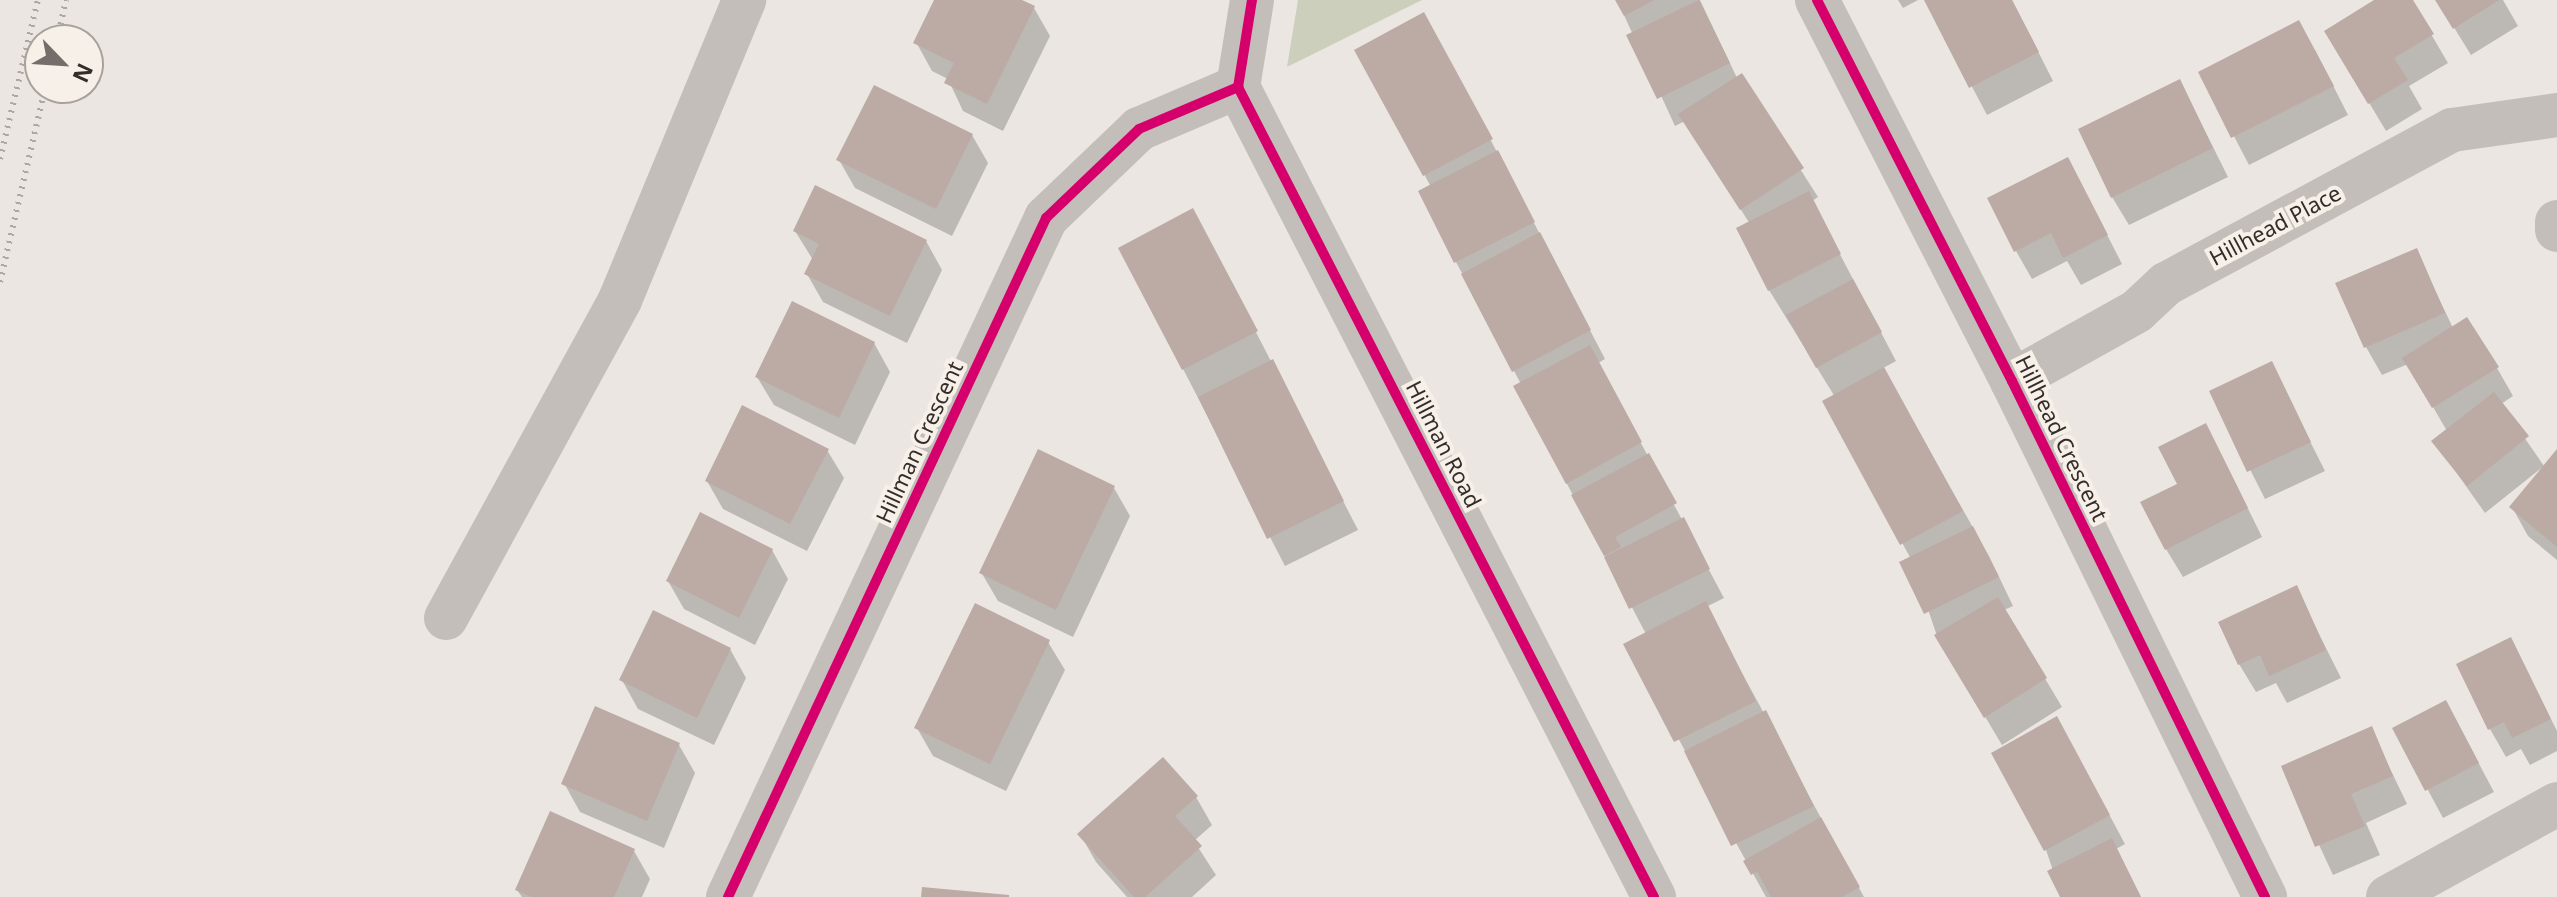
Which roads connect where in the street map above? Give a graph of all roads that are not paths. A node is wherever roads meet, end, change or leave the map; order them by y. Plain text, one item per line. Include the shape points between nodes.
1 (744, 0) edge
2 (1252, 0) edge
3 (1817, 0) edge
4 (1238, 87) junction
5 (2557, 115) edge
6 (2557, 222) edge
7 (2557, 230) edge
8 (2012, 381) junction
9 (446, 618) dead end
10 (2557, 804) edge
11 (728, 897) edge
12 (1654, 897) edge
13 (2265, 897) edge
14 (2388, 897) edge

1 - 9 street via 620,300
2 - 4 street
3 - 8 street, Hillhead Crescent
4 - 11 street, Hillman Crescent via 1139,129 1046,218
4 - 12 street, Hillman Road
5 - 8 street, Hillhead Place via 2452,130 2166,284 2137,311
6 - 7 street
8 - 13 street, Hillhead Crescent
10 - 14 street

